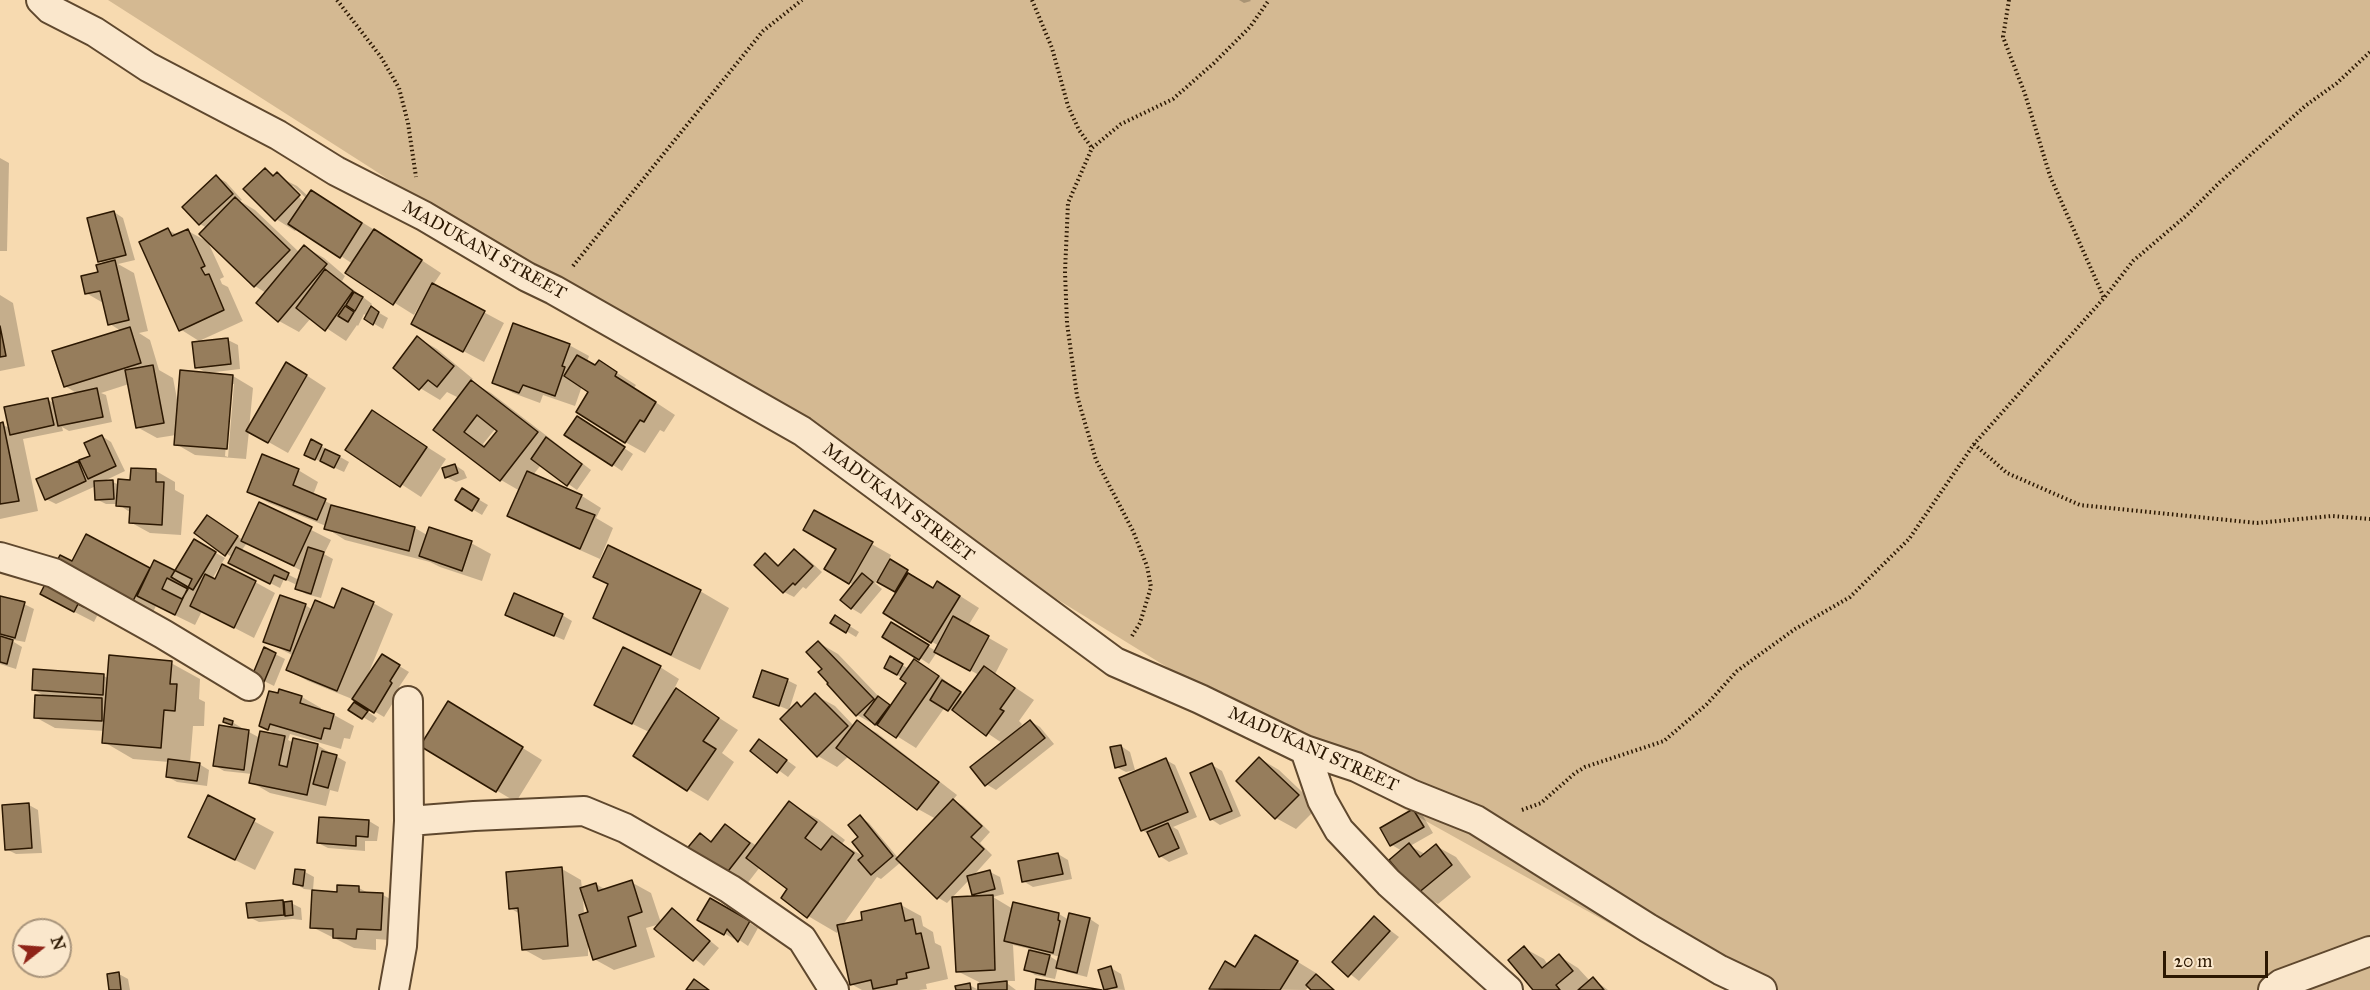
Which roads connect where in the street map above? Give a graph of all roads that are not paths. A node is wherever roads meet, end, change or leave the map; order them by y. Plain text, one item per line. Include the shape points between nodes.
1 (40, 0) edge
2 (0, 557) edge
3 (249, 686) dead end
4 (408, 701) dead end
5 (1305, 750) junction
6 (409, 821) junction
7 (2370, 951) edge
8 (394, 990) edge
9 (834, 990) edge
10 (1508, 990) edge
11 (1762, 990) edge
12 (2273, 990) edge

1 - 5 street, MADUKANI STREET via 148,67 424,216 802,432 1114,662
2 - 3 street via 54,573
4 - 6 street
5 - 10 street via 1322,800 1339,830 1389,883
5 - 11 street, MADUKANI STREET via 1356,767 1476,820 1648,928
6 - 8 street via 402,946
6 - 9 street via 584,811 625,828 730,889 802,939
7 - 12 street

